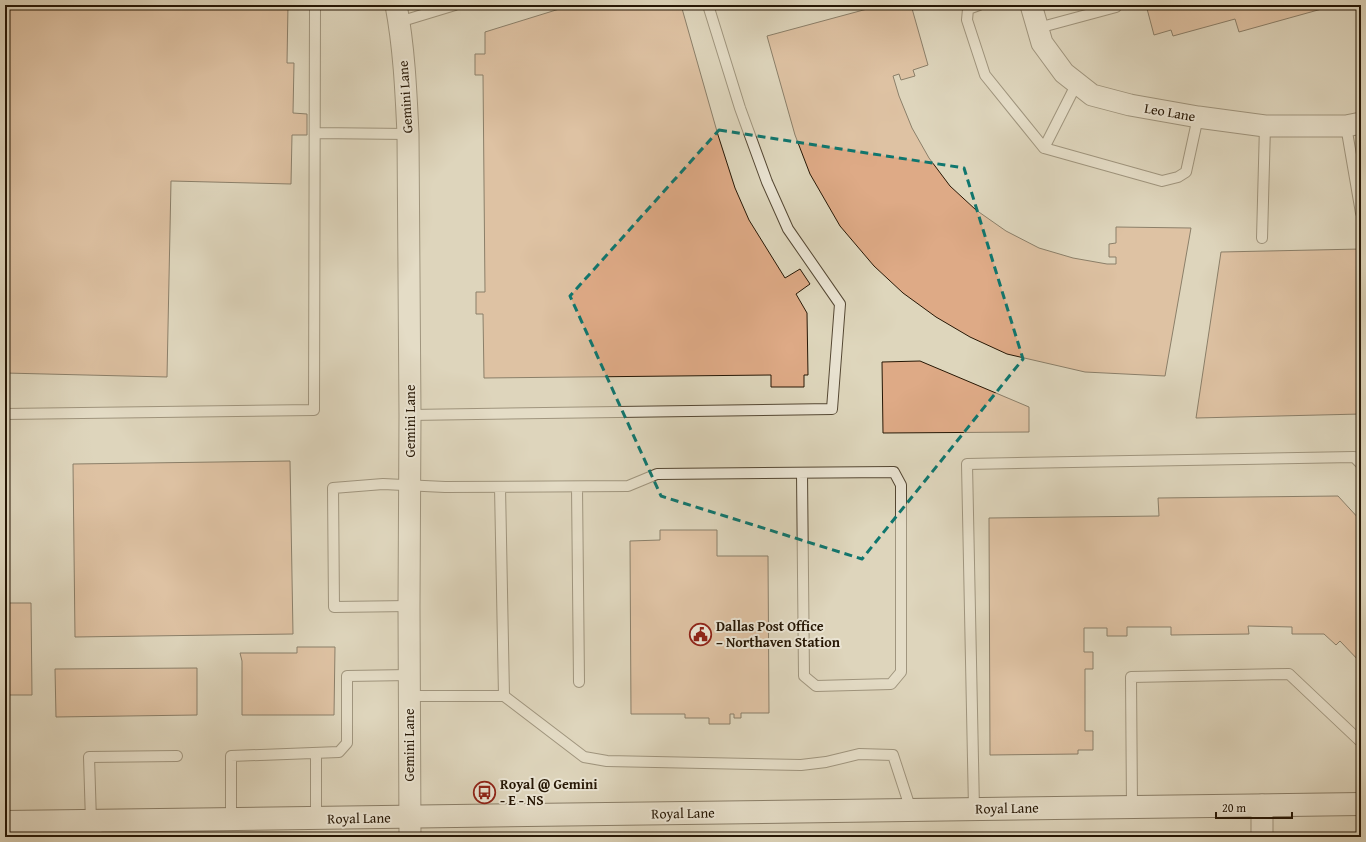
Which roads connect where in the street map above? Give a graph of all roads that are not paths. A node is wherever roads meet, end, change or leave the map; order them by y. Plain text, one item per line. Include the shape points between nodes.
1 (315, 5) edge
2 (455, 5) edge
3 (708, 5) edge
4 (979, 5) edge
5 (1031, 5) edge
6 (1116, 7) dead end
7 (398, 14) edge
8 (1038, 28) junction
9 (1077, 83) junction
10 (1198, 117) junction
11 (1354, 124) edge
12 (1265, 126) junction
13 (315, 133) junction
14 (408, 134) junction
15 (1044, 148) junction
16 (1361, 213) edge
17 (1262, 238) dead end
18 (5, 414) edge
19 (410, 415) junction
20 (1361, 464) edge
21 (802, 473) junction
22 (410, 486) junction
23 (500, 487) junction
24 (577, 487) junction
25 (409, 606) junction
26 (409, 675) junction
27 (579, 682) dead end
28 (409, 696) junction
29 (504, 696) junction
30 (1361, 742) edge
31 (316, 753) junction
32 (177, 756) dead end
33 (1361, 804) edge
34 (1262, 805) junction
35 (1132, 807) junction
36 (974, 809) junction
37 (911, 810) junction
38 (316, 818) junction
39 (231, 819) junction
40 (5, 822) edge
41 (410, 827) edge
42 (91, 829) edge
43 (1262, 837) edge

1 - 13 lane
2 - 7 lane
3 - 19 lane via 740,108 788,230 840,304 832,409
4 - 15 lane via 968,9 967,20 985,75
5 - 8 street, Leo Lane
6 - 8 lane
7 - 14 street, Gemini Lane
8 - 9 street, Leo Lane via 1042,43 1064,73
9 - 10 street, Leo Lane via 1092,95
9 - 15 lane
10 - 12 street, Leo Lane
10 - 15 lane via 1186,172 1162,181
11 - 12 street, Leo Lane
11 - 16 lane
12 - 17 lane
13 - 14 lane
13 - 18 lane via 314,410
14 - 19 street, Gemini Lane
19 - 22 street, Gemini Lane
20 - 36 lane via 1354,457 968,464
21 - 21 lane via 894,472 901,485 902,672 891,684 816,686 804,676
21 - 24 lane via 657,474 628,486
22 - 23 lane
22 - 25 street, Gemini Lane
22 - 25 lane via 383,484 333,488 334,607
23 - 24 lane
23 - 29 lane
24 - 27 lane
25 - 26 street, Gemini Lane
26 - 28 street, Gemini Lane
26 - 31 lane via 347,676 347,743 339,752
28 - 29 lane
28 - 41 street, Gemini Lane
29 - 37 lane via 584,757 607,761 801,765 859,754 893,754
30 - 35 lane via 1288,674 1132,677
31 - 38 lane
31 - 39 lane via 231,756
32 - 42 lane via 89,757
33 - 34 main road, Royal Lane
34 - 35 main road, Royal Lane
34 - 43 street
35 - 36 main road, Royal Lane
36 - 37 main road, Royal Lane
37 - 41 main road, Royal Lane
38 - 39 main road, Royal Lane
38 - 41 main road, Royal Lane
39 - 42 main road, Royal Lane
40 - 42 main road, Royal Lane

